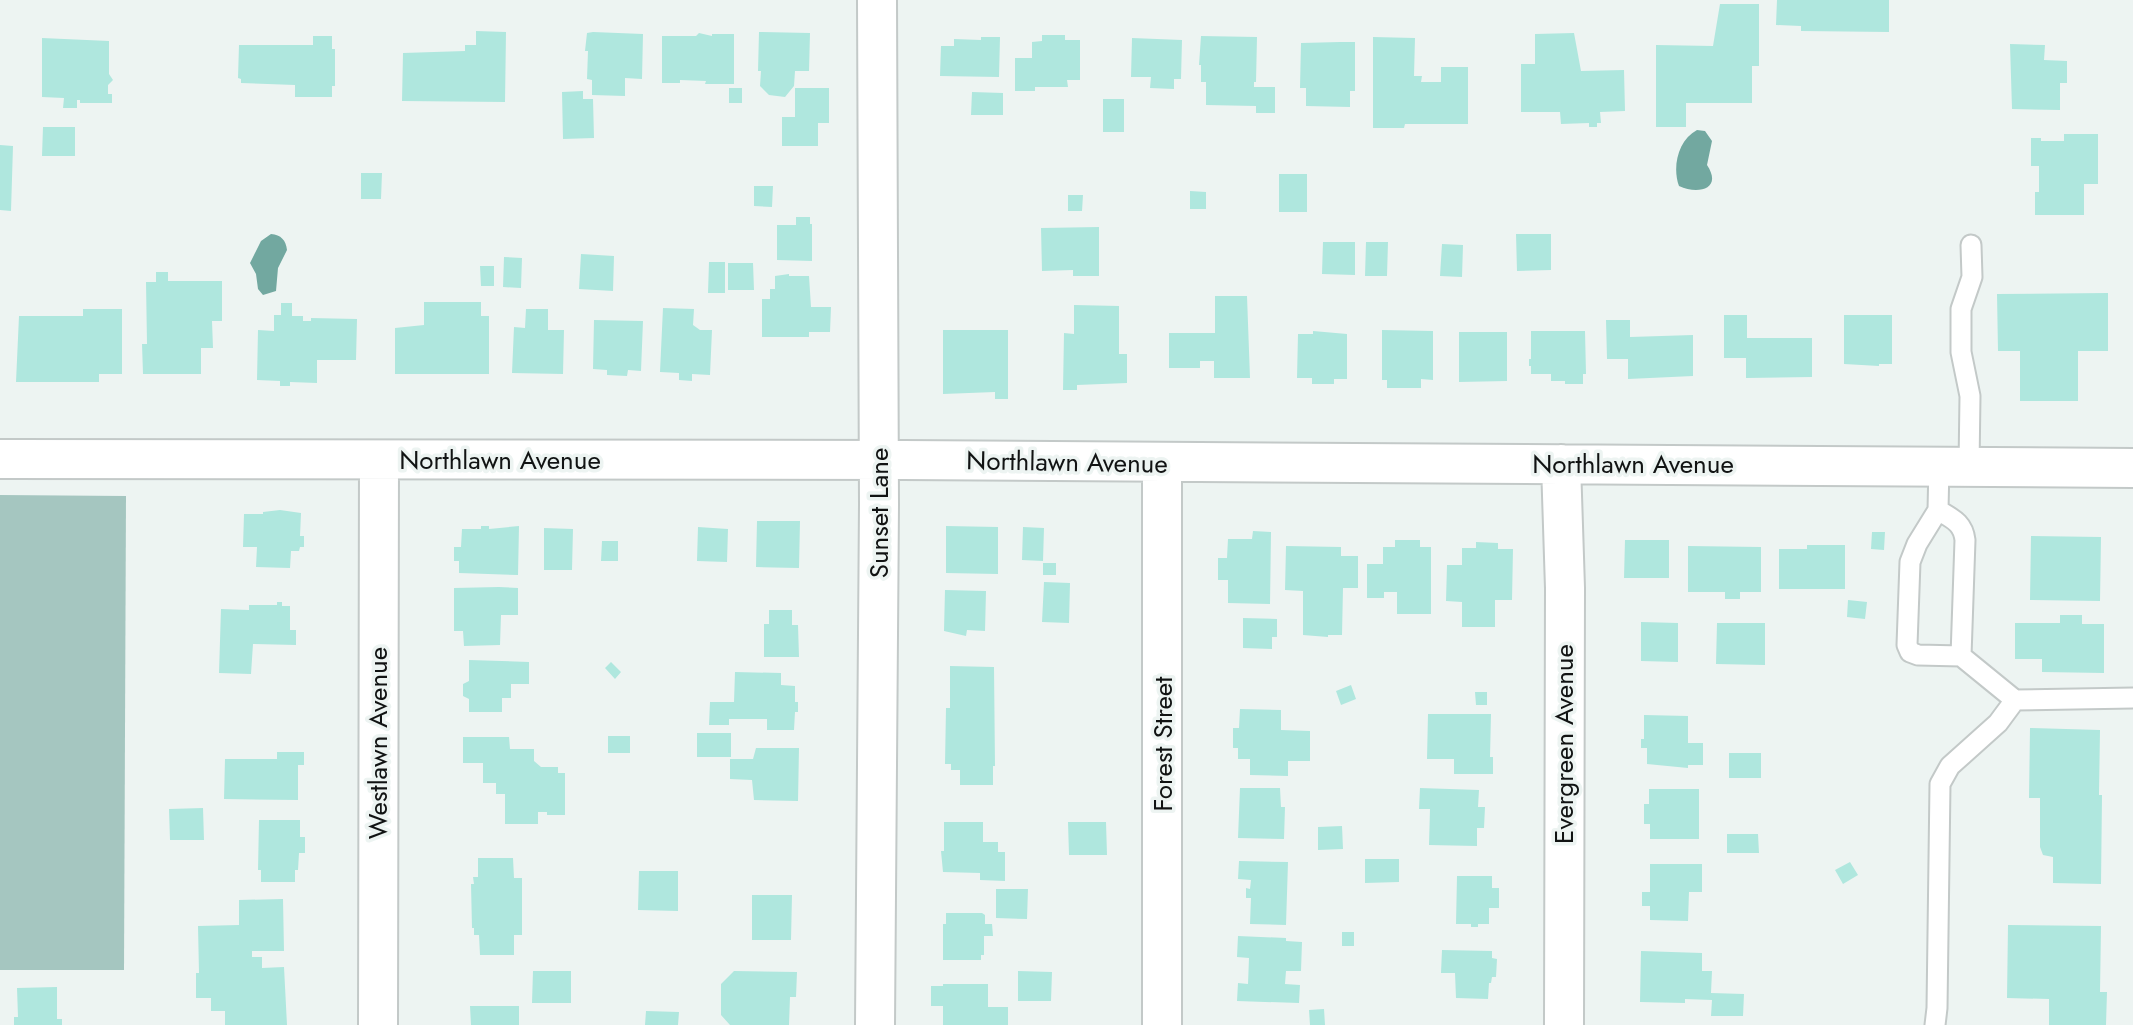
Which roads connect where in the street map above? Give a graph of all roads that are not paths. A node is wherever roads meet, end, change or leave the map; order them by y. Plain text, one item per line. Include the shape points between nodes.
1 (877, 0) edge
2 (1971, 245) dead end
3 (0, 458) edge
4 (379, 460) junction
5 (878, 460) junction
6 (1161, 463) junction
7 (1562, 464) junction
8 (1954, 466) junction
9 (2133, 468) edge
10 (1938, 510) junction
11 (1961, 656) junction
12 (2133, 698) edge
13 (2015, 700) junction
14 (377, 1025) edge
15 (875, 1025) edge
16 (1162, 1025) edge
17 (1564, 1025) edge
18 (1935, 1025) edge

1 - 5 street, Sunset Lane
2 - 8 lane via 1972,277 1961,309 1961,352 1970,396
3 - 4 street, Northlawn Avenue
4 - 5 street, Northlawn Avenue
4 - 14 street, Westlawn Avenue
5 - 6 street, Northlawn Avenue
5 - 15 street, Sunset Lane
6 - 7 street, Northlawn Avenue
6 - 16 street, Forest Street
7 - 8 street, Northlawn Avenue
7 - 17 street, Evergreen Avenue
8 - 9 street, Northlawn Avenue
8 - 10 lane
10 - 11 lane via 1964,529
10 - 11 lane via 1910,562 1907,645 1918,655
11 - 13 lane
12 - 13 lane
13 - 18 lane via 1998,723 1950,766 1940,784

